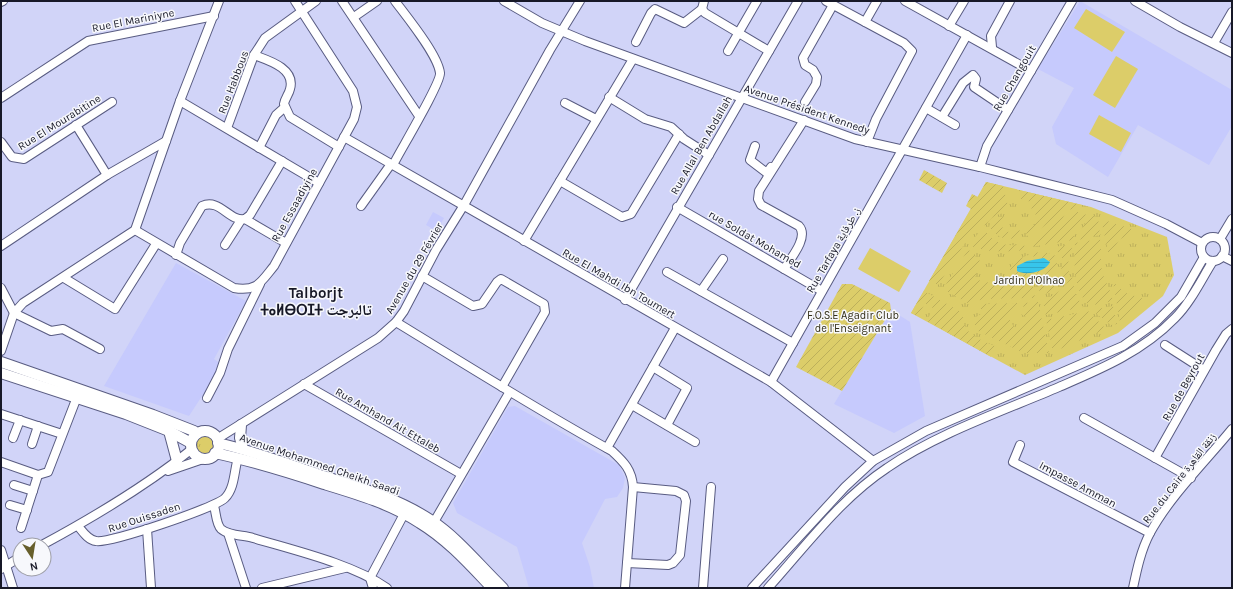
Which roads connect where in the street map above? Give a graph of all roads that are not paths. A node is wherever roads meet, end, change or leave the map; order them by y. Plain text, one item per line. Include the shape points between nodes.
1 (219, 1) edge
2 (295, 1) edge
3 (316, 1) edge
4 (342, 1) edge
5 (377, 1) edge
6 (395, 1) edge
7 (504, 1) edge
8 (580, 1) edge
9 (757, 1) edge
10 (798, 1) edge
11 (877, 1) edge
12 (905, 1) edge
13 (964, 1) edge
14 (1010, 1) edge
15 (1072, 1) edge
16 (1135, 1) edge
17 (829, 3) edge
18 (703, 5) edge
19 (301, 11) junction
20 (1232, 12) edge
21 (214, 16) junction
22 (354, 17) junction
23 (865, 22) junction
24 (949, 26) junction
25 (562, 30) junction
26 (739, 32) junction
27 (967, 35) junction
28 (636, 42) dead end
29 (1214, 43) junction
30 (992, 48) junction
31 (728, 51) dead end
32 (769, 51) junction
33 (1232, 53) edge
34 (254, 55) junction
35 (633, 59) junction
36 (1031, 71) junction
37 (609, 97) junction
38 (1, 98) edge
39 (742, 98) junction
40 (180, 101) junction
41 (112, 102) dead end
42 (805, 102) dead end
43 (565, 103) dead end
44 (284, 107) junction
45 (926, 108) junction
46 (1008, 110) junction
47 (419, 116) junction
48 (942, 118) junction
49 (596, 119) junction
50 (802, 119) junction
51 (76, 125) junction
52 (954, 125) dead end
53 (227, 128) junction
54 (679, 134) junction
55 (344, 137) junction
56 (166, 141) junction
57 (1, 142) edge
58 (867, 142) junction
59 (755, 146) dead end
60 (339, 147) junction
61 (259, 148) junction
62 (902, 150) junction
63 (708, 155) junction
64 (282, 161) junction
65 (392, 165) junction
66 (980, 167) junction
67 (107, 175) junction
68 (560, 181) junction
69 (319, 183) junction
70 (361, 206) dead end
71 (464, 206) junction
72 (677, 207) junction
73 (243, 219) junction
74 (1232, 220) edge
75 (135, 230) junction
76 (1220, 239) junction
77 (524, 241) junction
78 (286, 243) junction
79 (1202, 243) junction
80 (156, 244) junction
81 (225, 245) dead end
82 (1, 246) edge
83 (176, 255) junction
84 (1222, 256) junction
85 (1204, 257) junction
86 (723, 259) dead end
87 (1213, 261) junction
88 (1232, 261) edge
89 (784, 269) junction
90 (667, 272) dead end
91 (422, 276) junction
92 (64, 278) junction
93 (261, 283) junction
94 (1, 288) edge
95 (701, 291) junction
96 (822, 291) junction
97 (625, 300) junction
98 (14, 313) junction
99 (396, 322) junction
100 (675, 328) junction
101 (1232, 329) edge
102 (793, 343) junction
103 (1165, 345) dead end
104 (100, 349) dead end
105 (1, 351) edge
106 (1, 362) edge
107 (653, 367) junction
108 (1204, 370) junction
109 (1, 373) edge
110 (771, 382) junction
111 (304, 384) junction
112 (502, 387) junction
113 (509, 393) junction
114 (77, 397) junction
115 (207, 398) dead end
116 (632, 405) junction
117 (1, 414) edge
118 (1084, 418) dead end
119 (20, 420) junction
120 (241, 425) junction
121 (667, 425) junction
122 (38, 426) junction
123 (1232, 429) edge
124 (169, 431) junction
125 (62, 434) junction
126 (196, 434) junction
127 (13, 438) dead end
128 (695, 442) dead end
129 (32, 444) dead end
130 (217, 445) junction
131 (1020, 445) dead end
132 (191, 446) junction
133 (608, 448) junction
134 (241, 454) junction
135 (206, 458) junction
136 (1156, 458) junction
137 (178, 461) junction
138 (874, 461) junction
139 (1, 462) edge
140 (461, 474) junction
141 (38, 475) junction
142 (156, 475) junction
143 (1191, 478) junction
144 (14, 485) dead end
145 (633, 487) junction
146 (711, 488) dead end
147 (33, 491) junction
148 (218, 504) junction
149 (10, 505) dead end
150 (27, 510) junction
151 (404, 514) junction
152 (434, 522) junction
153 (78, 526) junction
154 (21, 528) dead end
155 (147, 529) junction
156 (228, 533) junction
157 (1150, 533) junction
158 (52, 540) edge
159 (1, 550) edge
160 (628, 563) junction
161 (4, 566) edge
162 (346, 567) junction
163 (370, 578) junction
164 (13, 588) edge
165 (151, 588) edge
166 (246, 588) edge
167 (262, 588) edge
168 (373, 588) edge
169 (387, 588) edge
170 (492, 588) edge
171 (502, 588) edge
172 (625, 588) edge
173 (703, 588) edge
174 (752, 588) edge
175 (768, 588) edge
176 (1133, 588) edge

1 - 21 street
2 - 19 street, Rue Essaadiyine
3 - 19 street, Rue Habbous
4 - 22 street
5 - 22 street
6 - 47 street via 434,56 440,72 435,90
7 - 25 street, Avenue Président Kennedy via 542,23
8 - 25 street, Avenue du 29 Février
9 - 26 street
10 - 32 street, Rue Allal Ben Abdallah
11 - 23 street
12 - 24 street
13 - 24 street
14 - 30 street via 991,36
15 - 36 street, Rue Changouit
16 - 29 street
17 - 23 street
17 - 42 street via 803,58 805,65 813,70 818,79
18 - 26 street via 705,13
18 - 28 street via 684,23 655,9
19 - 34 street, Rue Habbous via 268,35
19 - 55 street, Rue Essaadiyine via 354,90 356,114
20 - 29 street
21 - 38 street, Rue El Mariniyne via 88,41
21 - 40 street
22 - 47 street
23 - 58 street via 904,43 912,51 876,119
24 - 27 street
25 - 35 street, Avenue Président Kennedy
25 - 71 street, Avenue du 29 Février
26 - 31 street
26 - 32 street
27 - 30 street
27 - 45 street, Rue Tarfaya ز. طرفاية
29 - 33 street
30 - 36 street
32 - 39 street, Rue Allal Ben Abdallah
34 - 44 street via 284,69 290,89 284,100
34 - 53 street, Rue Habbous
35 - 37 street
35 - 39 street, Avenue Président Kennedy
36 - 46 street, Rue Changouit
37 - 49 street
37 - 54 street via 646,119 671,126
39 - 50 street, Avenue Président Kennedy
39 - 63 street, Rue Allal Ben Abdallah
40 - 53 street
40 - 56 street
41 - 51 street, Rue El Mourabitine
43 - 49 street
44 - 60 street via 290,117
44 - 61 street via 276,115
45 - 48 street
45 - 62 street, Rue Tarfaya ز. طرفاية
46 - 48 street via 974,87 976,79 973,75 963,84
46 - 66 street, Rue Changouit via 988,146
47 - 65 street
48 - 52 street
49 - 68 street
50 - 58 street, Avenue Président Kennedy
50 - 59 street via 767,173 750,160
50 - 89 street via 758,195 761,205 802,230 803,237
51 - 57 street, Rue El Mourabitine via 24,159 12,157
51 - 67 street
53 - 61 street
54 - 63 street
54 - 68 street via 631,214 626,217
55 - 60 street, Rue Essaadiyine
55 - 65 street, Rue El Mahdi Ibn Toumert
56 - 67 street
56 - 75 street
58 - 62 street, Avenue Président Kennedy
60 - 69 street, Rue Essaadiyine
61 - 64 street
62 - 66 street, Avenue Président Kennedy
62 - 96 street, Rue Tarfaya ز. طرفاية
63 - 72 street, Rue Allal Ben Abdallah
64 - 69 street
64 - 73 street via 250,215
65 - 70 street
65 - 71 street, Rue El Mahdi Ibn Toumert
66 - 79 street, Avenue Président Kennedy via 1112,200
67 - 82 street
68 - 77 street
69 - 78 street, Rue Essaadiyine
71 - 77 street, Rue El Mahdi Ibn Toumert
71 - 91 street, Avenue du 29 Février
72 - 89 street, rue Soldat Mohamed
72 - 97 street, Rue Allal Ben Abdallah
73 - 78 street
73 - 81 street
73 - 83 street via 214,204 202,206 180,242
74 - 76 street
75 - 80 street
75 - 92 street
76 - 79 street via 1207,238
76 - 84 street via 1225,250
77 - 97 street, Rue El Mahdi Ibn Toumert
78 - 93 street, Rue Essaadiyine via 274,266
79 - 85 street
80 - 83 street
80 - 92 street via 115,309
83 - 93 street via 234,288 251,289
84 - 87 street
84 - 88 street
85 - 87 street
85 - 138 street via 1181,297 1155,323 1123,346 926,431
86 - 95 street
87 - 175 street via 1176,318 1128,355 1104,368 958,430 886,468 853,494
89 - 96 street, rue Soldat Mohamed
90 - 95 street
91 - 99 street, Avenue du 29 Février
91 - 112 street via 473,306 482,304 501,279 544,304 545,312
92 - 98 street via 23,303
93 - 115 street, Rue Essaadiyine
94 - 98 street
95 - 102 street
96 - 102 street, Rue Tarfaya ز. طرفاية
97 - 100 street, Rue El Mahdi Ibn Toumert
98 - 104 street via 51,331 63,330
98 - 105 street
99 - 111 street, Avenue du 29 Février via 378,338
99 - 112 street
100 - 107 street
100 - 110 street, Rue El Mahdi Ibn Toumert
101 - 108 street, Rue de Beyrout via 1226,334
102 - 110 street, Rue Tarfaya ز. طرفاية
103 - 108 street
106 - 126 main road via 153,414
107 - 116 street
107 - 121 street via 687,388
108 - 136 street, Rue de Beyrout
109 - 114 main road
110 - 138 street, Rue El Mahdi Ibn Toumert
111 - 120 street, Avenue du 29 Février
111 - 140 street, Rue Amhand Ait Ettaleb
112 - 113 street
113 - 133 street
113 - 140 street
114 - 124 main road
114 - 125 street
116 - 121 street
116 - 133 street
117 - 119 street
118 - 136 street
119 - 122 street
119 - 127 street
120 - 130 street, Avenue du 29 Février
120 - 134 main road
121 - 128 street
122 - 125 street
122 - 129 street
123 - 143 street, Rue du Caire زنقة القاهرة
124 - 132 main road
124 - 137 main road
125 - 141 street via 48,472
126 - 130 main road via 208,431
126 - 132 main road
130 - 134 main road, Avenue Mohammed Cheikh Saadi
130 - 135 main road
131 - 157 street, Impasse Amman via 1013,462
132 - 135 main road via 200,457
132 - 137 street
133 - 145 street via 629,468
134 - 148 street via 230,491
134 - 151 main road, Avenue Mohammed Cheikh Saadi via 382,503
134 - 152 main road, Avenue Mohammed Cheikh Saadi via 382,496
135 - 142 street
136 - 143 street
137 - 142 street
138 - 174 street via 845,486
139 - 141 street
140 - 152 street
141 - 147 street
142 - 153 street
143 - 157 street, Rue du Caire زنقة القاهرة
144 - 147 street
145 - 160 street
145 - 160 street via 676,491 684,495 686,501 680,555 677,560 668,565
146 - 173 street
147 - 150 street
148 - 155 street, Rue Ouissaden
148 - 156 street via 220,527
149 - 150 street
150 - 154 street
151 - 163 street
151 - 170 main road, Avenue Mohammed Cheikh Saadi via 449,544
152 - 171 main road, Avenue Mohammed Cheikh Saadi via 467,551
153 - 155 street, Rue Ouissaden via 95,541 104,541
153 - 158 street
155 - 165 street
156 - 162 street via 251,537
156 - 166 street
157 - 176 street, Rue du Caire زنقة القاهرة via 1140,557
159 - 161 street
160 - 172 street
161 - 164 street
162 - 163 street
162 - 167 street
163 - 168 street
163 - 169 street

